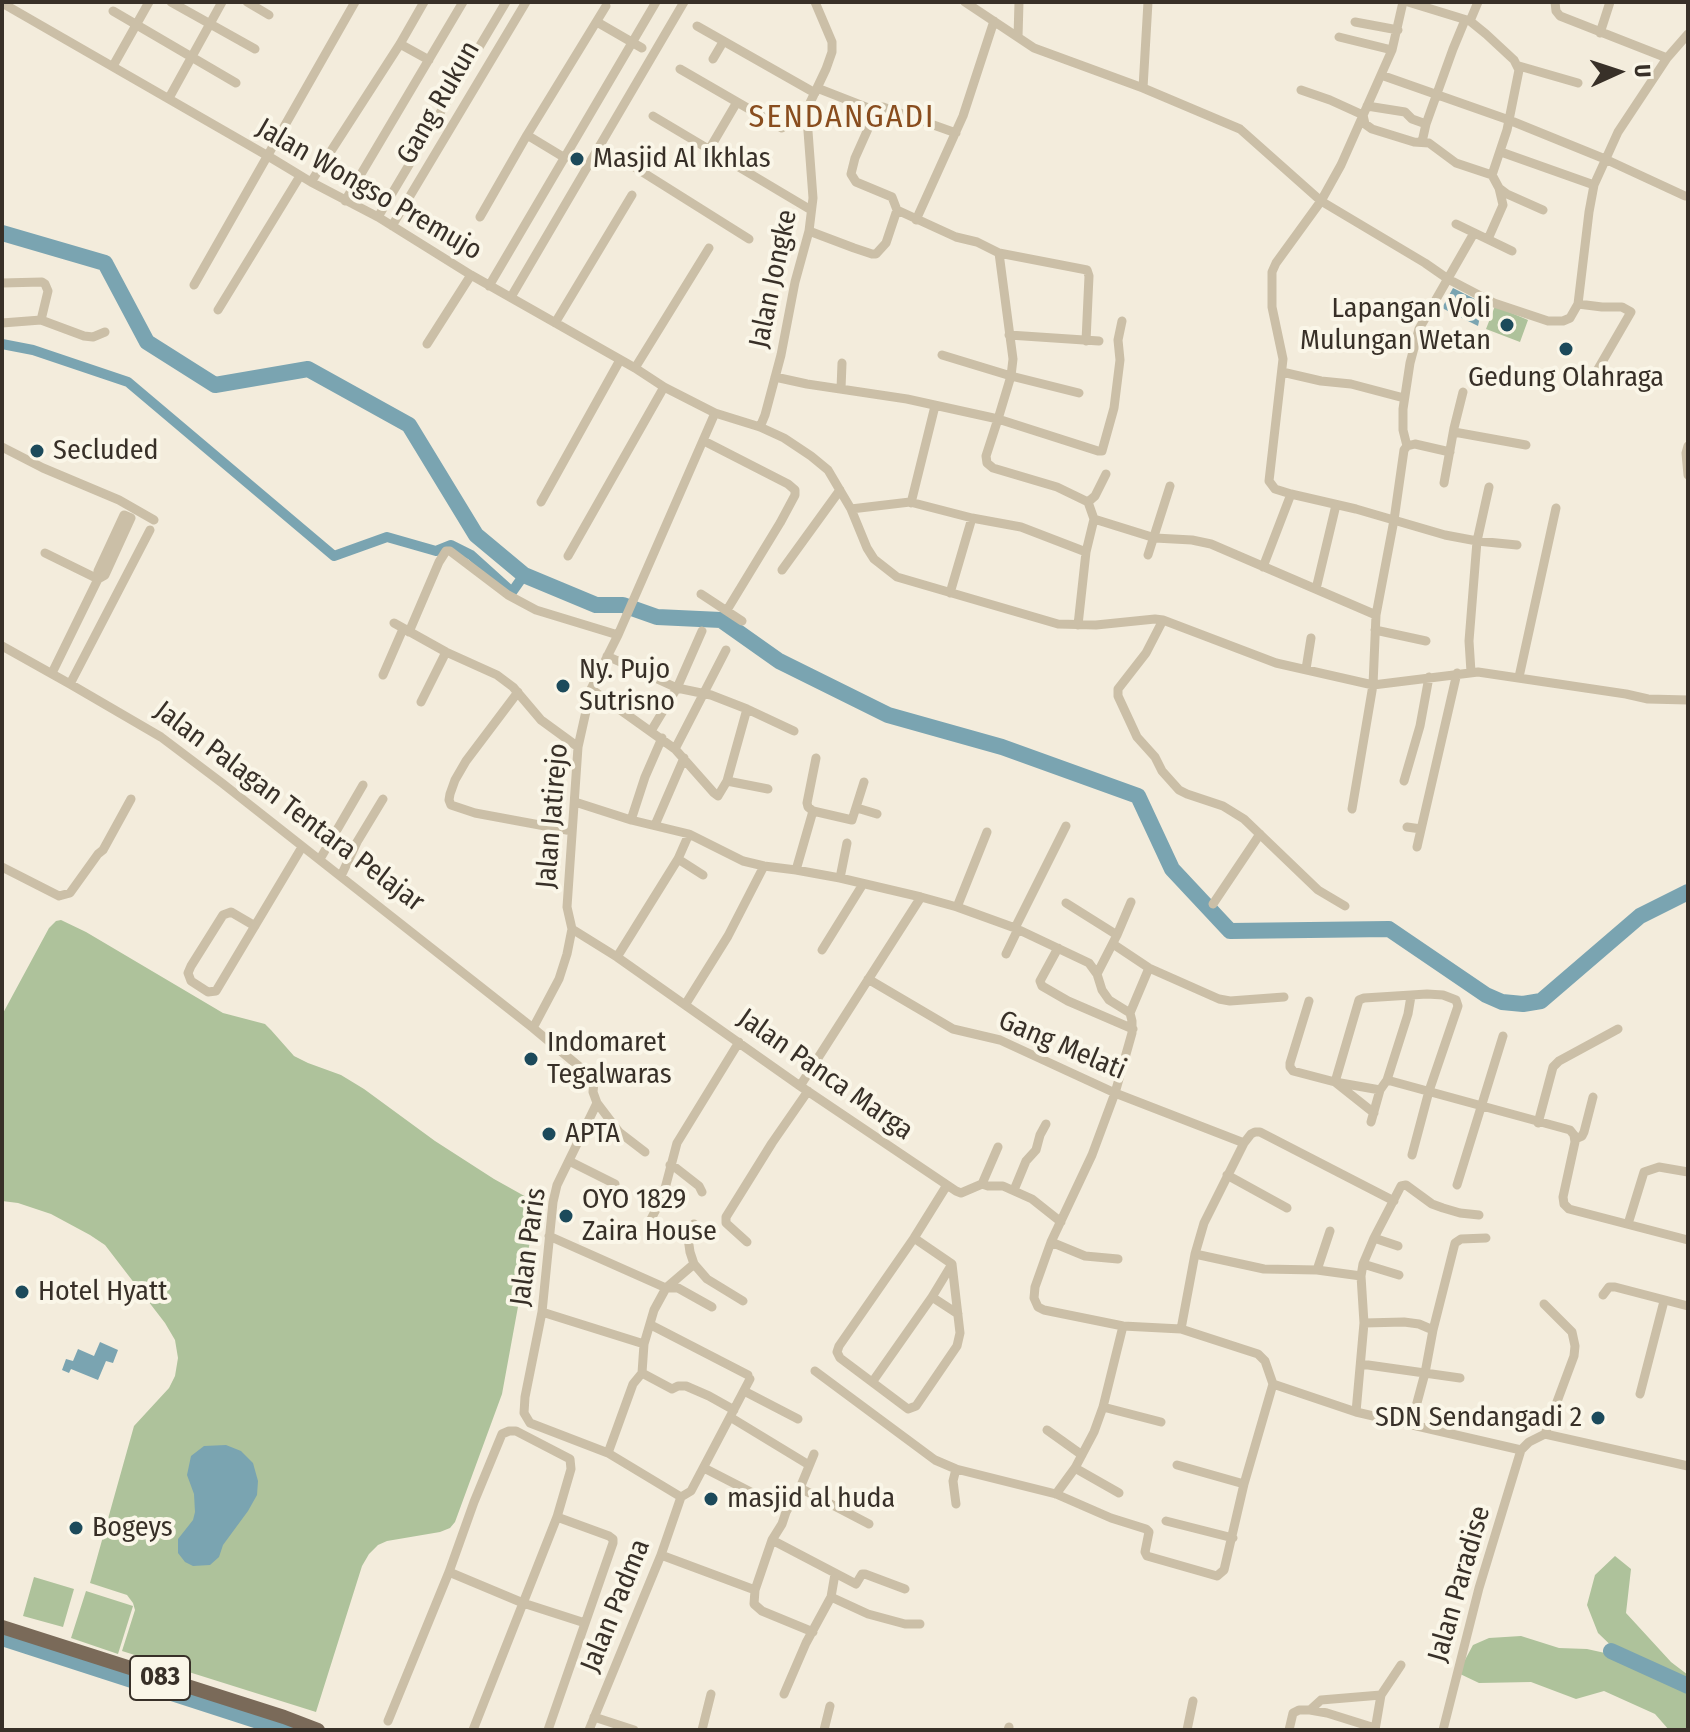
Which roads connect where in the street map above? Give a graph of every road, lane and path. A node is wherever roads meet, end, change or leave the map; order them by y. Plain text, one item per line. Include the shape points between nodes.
1 (149, 2) edge
2 (171, 2) edge
3 (222, 2) edge
4 (247, 2) edge
5 (355, 2) edge
6 (424, 2) edge
7 (463, 2) edge
8 (506, 2) edge
9 (526, 2) edge
10 (656, 2) edge
11 (684, 2) edge
12 (815, 2) edge
13 (965, 2) edge
14 (1019, 2) edge
15 (1148, 2) edge
16 (1406, 2) edge
17 (1478, 2) edge
18 (1555, 2) edge
19 (1610, 2) edge
20 (2, 3) edge
21 (606, 6) dead end
22 (266, 9) edge
23 (113, 11) dead end
24 (994, 21) junction
25 (1467, 21) junction
26 (597, 22) junction
27 (1355, 22) dead end
28 (137, 24) junction
29 (210, 24) junction
30 (697, 26) dead end
31 (1398, 30) junction
32 (1600, 33) junction
33 (1688, 34) edge
34 (1018, 37) junction
35 (1339, 37) dead end
36 (723, 42) junction
37 (400, 44) junction
38 (638, 46) junction
39 (255, 49) dead end
40 (1392, 50) junction
41 (193, 56) junction
42 (1667, 58) junction
43 (713, 59) dead end
44 (429, 60) junction
45 (113, 66) junction
46 (1519, 66) junction
47 (680, 69) dead end
48 (1381, 75) junction
49 (236, 83) dead end
50 (1578, 83) dead end
51 (1143, 88) junction
52 (1301, 90) dead end
53 (816, 91) junction
54 (1437, 94) junction
55 (169, 98) junction
56 (737, 102) junction
57 (1365, 110) junction
58 (876, 111) junction
59 (653, 116) dead end
60 (1509, 120) junction
61 (1426, 124) junction
62 (782, 128) dead end
63 (956, 133) junction
64 (527, 135) junction
65 (1422, 142) junction
66 (601, 146) junction
67 (710, 148) junction
68 (1501, 152) junction
69 (268, 156) junction
70 (565, 158) junction
71 (1605, 159) junction
72 (1492, 175) junction
73 (300, 176) junction
74 (311, 182) junction
75 (1594, 185) junction
76 (1499, 188) junction
77 (632, 195) dead end
78 (1685, 196) dead end
79 (345, 201) junction
80 (1321, 201) junction
81 (811, 210) junction
82 (897, 210) junction
83 (1543, 210) dead end
84 (378, 217) junction
85 (480, 217) dead end
86 (916, 220) junction
87 (1456, 224) dead end
88 (392, 226) junction
89 (809, 231) junction
90 (1474, 233) junction
91 (749, 239) dead end
92 (1488, 239) junction
93 (709, 248) dead end
94 (1512, 251) dead end
95 (999, 253) junction
96 (471, 275) junction
97 (1448, 279) junction
98 (2, 283) edge
99 (194, 285) dead end
100 (489, 286) junction
101 (511, 297) junction
102 (1578, 304) junction
103 (218, 310) dead end
104 (41, 320) junction
105 (1122, 321) dead end
106 (2, 323) edge
107 (555, 323) junction
108 (105, 332) dead end
109 (1009, 335) junction
110 (1086, 341) junction
111 (1099, 341) dead end
112 (427, 344) dead end
113 (942, 355) dead end
114 (620, 360) junction
115 (842, 363) dead end
116 (635, 368) junction
117 (1598, 369) dead end
118 (1282, 372) junction
119 (1011, 376) junction
120 (775, 377) junction
121 (664, 387) junction
122 (841, 389) junction
123 (1463, 392) dead end
124 (1079, 393) dead end
125 (1404, 398) junction
126 (935, 406) junction
127 (715, 413) junction
128 (998, 419) junction
129 (760, 427) junction
130 (1454, 432) junction
131 (704, 441) junction
132 (1526, 445) dead end
133 (1407, 446) junction
134 (1688, 446) edge
135 (2, 447) edge
136 (1450, 452) junction
137 (1106, 474) dead end
138 (1688, 475) edge
139 (1444, 483) dead end
140 (1170, 486) dead end
141 (1489, 487) dead end
142 (840, 490) junction
143 (1291, 494) junction
144 (541, 502) dead end
145 (1088, 502) junction
146 (911, 503) junction
147 (1336, 505) junction
148 (1556, 508) dead end
149 (851, 509) junction
150 (972, 518) junction
151 (1094, 519) junction
152 (1394, 520) junction
153 (1155, 538) junction
154 (1477, 541) junction
155 (1517, 545) dead end
156 (1086, 552) junction
157 (45, 553) dead end
158 (1148, 555) dead end
159 (568, 556) dead end
160 (1263, 567) junction
161 (782, 570) dead end
162 (98, 579) junction
163 (1316, 589) junction
164 (950, 593) junction
165 (701, 594) dead end
166 (727, 610) junction
167 (1376, 615) junction
168 (1163, 620) junction
169 (742, 621) dead end
170 (1078, 625) junction
171 (402, 628) junction
172 (1375, 630) junction
173 (702, 631) dead end
174 (618, 635) junction
175 (1311, 638) dead end
176 (1426, 641) dead end
177 (2, 646) edge
178 (726, 650) dead end
179 (446, 652) junction
180 (607, 656) junction
181 (1306, 669) junction
182 (1471, 672) junction
183 (52, 673) junction
184 (1457, 673) junction
185 (383, 675) dead end
186 (1429, 677) junction
187 (1519, 677) junction
188 (70, 684) junction
189 (1373, 685) junction
190 (677, 688) junction
191 (591, 689) junction
192 (518, 692) junction
193 (705, 693) junction
194 (1688, 700) edge
195 (421, 702) dead end
196 (747, 709) junction
197 (651, 731) junction
198 (794, 731) dead end
199 (662, 738) junction
200 (578, 747) junction
201 (675, 749) junction
202 (684, 758) junction
203 (816, 758) dead end
204 (727, 781) junction
205 (1404, 781) dead end
206 (864, 782) dead end
207 (363, 785) dead end
208 (768, 789) dead end
209 (131, 799) dead end
210 (383, 799) dead end
211 (575, 802) junction
212 (857, 808) junction
213 (1352, 809) dead end
214 (813, 811) junction
215 (877, 814) dead end
216 (631, 820) junction
217 (655, 825) junction
218 (1066, 826) dead end
219 (1407, 827) dead end
220 (1421, 829) junction
221 (572, 831) junction
222 (987, 832) dead end
223 (689, 834) junction
224 (1260, 834) junction
225 (847, 843) dead end
226 (302, 847) junction
227 (1417, 847) dead end
228 (320, 859) junction
229 (678, 859) junction
230 (764, 866) junction
231 (2, 867) edge
232 (796, 870) junction
233 (703, 875) dead end
234 (341, 876) junction
235 (840, 878) junction
236 (863, 884) junction
237 (921, 897) junction
238 (1131, 902) dead end
239 (1066, 903) dead end
240 (1213, 904) dead end
241 (1345, 906) dead end
242 (957, 907) junction
243 (255, 926) junction
244 (1016, 928) junction
245 (572, 929) junction
246 (1115, 940) junction
247 (1058, 948) junction
248 (822, 950) dead end
249 (1006, 954) dead end
250 (617, 957) junction
251 (1149, 968) junction
252 (1097, 974) junction
253 (868, 979) junction
254 (1411, 996) junction
255 (1284, 997) dead end
256 (1309, 1001) dead end
257 (685, 1005) junction
258 (1130, 1013) junction
259 (533, 1028) junction
260 (1133, 1029) junction
261 (1618, 1029) dead end
262 (1503, 1036) dead end
263 (739, 1042) junction
264 (1387, 1080) junction
265 (1335, 1082) junction
266 (804, 1088) junction
267 (1380, 1090) junction
268 (1429, 1091) junction
269 (1115, 1093) junction
270 (1593, 1097) dead end
271 (597, 1103) junction
272 (1481, 1106) junction
273 (1538, 1123) junction
274 (1046, 1124) dead end
275 (1575, 1139) junction
276 (1244, 1143) junction
277 (998, 1147) dead end
278 (645, 1152) dead end
279 (1412, 1155) dead end
280 (569, 1161) junction
281 (670, 1165) junction
282 (1688, 1172) edge
283 (1227, 1175) junction
284 (615, 1184) dead end
285 (982, 1184) junction
286 (947, 1185) junction
287 (1457, 1185) dead end
288 (1014, 1190) junction
289 (702, 1192) dead end
290 (1394, 1201) junction
291 (1287, 1208) dead end
292 (1479, 1215) dead end
293 (1061, 1222) junction
294 (694, 1224) dead end
295 (1628, 1224) junction
296 (1330, 1231) dead end
297 (549, 1236) junction
298 (672, 1238) dead end
299 (914, 1238) junction
300 (1374, 1238) junction
301 (1486, 1238) dead end
302 (1688, 1240) edge
303 (747, 1242) dead end
304 (1051, 1242) junction
305 (1398, 1246) dead end
306 (1195, 1254) junction
307 (1118, 1259) dead end
308 (694, 1264) junction
309 (952, 1264) junction
310 (1363, 1264) junction
311 (1317, 1270) junction
312 (1399, 1275) dead end
313 (1361, 1276) junction
314 (666, 1288) junction
315 (1603, 1295) dead end
316 (932, 1297) junction
317 (743, 1301) dead end
318 (1664, 1301) junction
319 (1544, 1304) dead end
320 (1688, 1306) edge
321 (712, 1307) dead end
322 (542, 1312) junction
323 (958, 1314) junction
324 (1364, 1323) junction
325 (651, 1325) junction
326 (1123, 1326) junction
327 (1181, 1329) junction
328 (1433, 1330) junction
329 (644, 1344) junction
330 (1361, 1364) junction
331 (815, 1371) dead end
332 (642, 1373) junction
333 (1425, 1373) junction
334 (1460, 1378) dead end
335 (873, 1381) junction
336 (1273, 1384) junction
337 (744, 1391) junction
338 (1640, 1394) dead end
339 (1103, 1407) junction
340 (1356, 1412) junction
341 (732, 1413) junction
342 (798, 1419) dead end
343 (1161, 1422) dead end
344 (1411, 1425) junction
345 (1047, 1430) dead end
346 (1545, 1434) junction
347 (1521, 1450) junction
348 (608, 1453) junction
349 (814, 1454) dead end
350 (1082, 1455) junction
351 (809, 1465) junction
352 (1177, 1465) dead end
353 (1688, 1466) edge
354 (704, 1468) junction
355 (1075, 1468) junction
356 (956, 1469) junction
357 (1244, 1484) junction
358 (800, 1488) junction
359 (1119, 1493) dead end
360 (1056, 1494) junction
361 (681, 1497) junction
362 (956, 1504) dead end
363 (786, 1512) junction
364 (557, 1517) junction
365 (1166, 1521) dead end
366 (869, 1524) dead end
367 (1233, 1538) junction
368 (772, 1540) junction
369 (661, 1555) junction
370 (449, 1572) junction
371 (835, 1574) junction
372 (905, 1589) dead end
373 (755, 1590) junction
374 (831, 1597) junction
375 (523, 1603) junction
376 (585, 1623) junction
377 (920, 1624) dead end
378 (2, 1627) edge
379 (813, 1632) junction
380 (1401, 1665) dead end
381 (711, 1694) dead end
382 (784, 1694) dead end
383 (1381, 1695) junction
384 (1193, 1701) dead end
385 (830, 1706) dead end
386 (1310, 1710) junction
387 (594, 1717) junction
388 (388, 1721) dead end
389 (1375, 1729) edge
390 (318, 1730) edge
391 (473, 1730) edge
392 (548, 1730) edge
393 (589, 1730) edge
394 (634, 1730) edge
395 (702, 1730) edge
396 (824, 1730) edge
397 (1187, 1730) edge
398 (1289, 1730) edge
399 (1443, 1730) edge

1 - 28 street
2 - 29 street
3 - 29 street
4 - 22 street
5 - 69 street
6 - 37 street
7 - 44 street
8 - 84 street
9 - 88 street, Gang Rukun
10 - 38 street
11 - 66 street
12 - 53 street, Jalan Jongke via 832,42
13 - 24 street
14 - 34 street
15 - 51 street
16 - 25 street
16 - 31 street
17 - 25 street
18 - 32 street via 1560,16
19 - 32 street
20 - 45 street, Jalan Wongso Premujo
21 - 26 street
23 - 28 street
24 - 34 street
24 - 63 street
25 - 46 street
25 - 54 street
26 - 38 street
26 - 64 street
27 - 31 street
28 - 41 street
28 - 45 street
29 - 39 street
29 - 41 street
30 - 36 street
31 - 40 street
32 - 42 street
33 - 42 street
34 - 51 street via 1034,48
35 - 40 street
36 - 43 street
36 - 53 street
37 - 44 street
37 - 74 street
38 - 70 street
40 - 48 street
41 - 49 street
41 - 55 street
42 - 71 street
44 - 79 street
45 - 55 street, Jalan Wongso Premujo
46 - 50 street
46 - 60 street
47 - 56 street
48 - 54 street
48 - 57 street
51 - 80 street via 1240,129
52 - 57 street
53 - 58 street
53 - 81 street, Jalan Jongke via 807,118
54 - 60 street
54 - 61 street
55 - 69 street, Jalan Wongso Premujo
56 - 62 street
56 - 67 street
57 - 61 street via 1405,112
57 - 65 street via 1365,124 1372,129
57 - 80 street
58 - 63 street via 883,107
58 - 82 street via 851,174 856,182 892,197
59 - 67 street
60 - 68 street
60 - 71 street
61 - 65 street
63 - 86 street
64 - 70 street
64 - 85 street
65 - 72 street via 1456,163
66 - 91 street
66 - 101 street
67 - 81 street
68 - 72 street
68 - 75 street
69 - 73 street, Jalan Wongso Premujo
69 - 99 street
70 - 100 street
71 - 75 street
71 - 78 street
72 - 76 street
73 - 74 street, Jalan Wongso Premujo
73 - 103 street
74 - 79 street, Jalan Wongso Premujo
75 - 102 street
76 - 83 street
76 - 92 street via 1503,205
77 - 107 street
79 - 84 street, Jalan Wongso Premujo
80 - 97 street
80 - 118 street via 1271,277
81 - 89 street, Jalan Jongke
82 - 86 street
82 - 89 street via 886,243 876,254
84 - 88 street, Jalan Wongso Premujo
86 - 95 street
87 - 90 street
88 - 96 street, Jalan Wongso Premujo
89 - 120 street, Jalan Jongke
90 - 92 street
90 - 97 street
92 - 94 street
93 - 116 street
95 - 109 street
95 - 110 street via 1087,270
96 - 100 street, Jalan Wongso Premujo
96 - 112 street
97 - 102 street via 1494,303 1548,321 1570,318
97 - 125 street via 1419,329
98 - 104 street via 45,284
100 - 101 street, Jalan Wongso Premujo
101 - 107 street, Jalan Wongso Premujo
102 - 117 street via 1631,312
104 - 106 street
104 - 108 street via 84,336
105 - 128 street via 1114,408 1102,451
107 - 114 street, Jalan Wongso Premujo
109 - 110 street
109 - 119 street
110 - 111 street
113 - 119 street
114 - 116 street, Jalan Wongso Premujo
114 - 144 street
115 - 122 street
116 - 121 street, Jalan Wongso Premujo
118 - 125 street
118 - 143 street via 1269,481
119 - 124 street
119 - 128 street
120 - 122 street
120 - 129 street, Jalan Jongke
121 - 127 street, Jalan Wongso Premujo
121 - 159 street
122 - 126 street
123 - 130 street
125 - 133 street
126 - 128 street
126 - 146 street
127 - 129 street, Jalan Wongso Premujo
127 - 131 street
128 - 145 street via 986,456 989,466
129 - 142 street, Jalan Wongso Premujo via 811,456
130 - 132 street
130 - 136 street
131 - 166 street via 795,490
131 - 174 street, Jalan Jatirejo
133 - 136 street
133 - 152 street
134 - 138 street
135 - 188 street via 119,500 152,525
136 - 139 street
137 - 145 street
140 - 153 street
141 - 154 street
142 - 149 street, Jalan Wongso Premujo
142 - 161 street
143 - 147 street
143 - 160 street
145 - 151 street
146 - 149 street
146 - 150 street
147 - 152 street
147 - 163 street
148 - 187 street
149 - 164 street, Jalan Wongso Premujo via 874,559 897,577
150 - 156 street via 1021,527
150 - 164 street
151 - 153 street
151 - 156 street
152 - 154 street
152 - 167 street
153 - 158 street
153 - 160 street via 1211,544
154 - 155 street
154 - 182 street
156 - 170 street
157 - 162 street
160 - 163 street
162 - 162 street via 105,575 131,518 124,515
162 - 183 street
163 - 167 street
164 - 170 street, Jalan Wongso Premujo
165 - 166 street
166 - 169 street
167 - 172 street
168 - 170 street, Jalan Wongso Premujo
168 - 181 street via 1276,663
168 - 224 street via 1118,689 1130,723 1179,790 1223,806
171 - 174 street via 450,551 536,610
171 - 179 street
171 - 185 street
172 - 176 street
172 - 189 street
173 - 190 street
174 - 180 street, Jalan Jatirejo
175 - 181 street
177 - 183 street, Jalan Palagan Tentara Pelajar
178 - 193 street
179 - 192 street via 497,675
179 - 195 street
180 - 190 street
180 - 191 street, Jalan Jatirejo
181 - 189 street
182 - 184 street
182 - 187 street
183 - 188 street, Jalan Palagan Tentara Pelajar
184 - 186 street
184 - 220 street
186 - 189 street
186 - 205 street
187 - 194 street via 1648,699
188 - 226 street, Jalan Palagan Tentara Pelajar via 161,737
189 - 213 street
190 - 193 street
190 - 197 street
191 - 197 street
191 - 200 street, Jalan Jatirejo
192 - 200 street via 541,720
192 - 221 street via 466,761 449,800 475,813
193 - 196 street
193 - 201 street
196 - 198 street
196 - 204 street
197 - 199 street
199 - 201 street
199 - 216 street
200 - 211 street, Jalan Jatirejo
201 - 202 street
202 - 204 street via 716,795
202 - 217 street
203 - 214 street via 807,803
204 - 208 street
206 - 212 street
207 - 228 street
209 - 231 street via 103,850 70,893 59,896
210 - 234 street
211 - 216 street
211 - 221 street, Jalan Jatirejo
212 - 214 street via 851,820
212 - 215 street
214 - 232 street
216 - 217 street
217 - 223 street
218 - 244 street
219 - 220 street
220 - 227 street
221 - 245 street, Jalan Jatirejo via 567,907
222 - 242 street
223 - 229 street
223 - 230 street
224 - 240 street
224 - 241 street via 1318,890
225 - 235 street
226 - 228 street, Jalan Palagan Tentara Pelajar
226 - 243 street
228 - 234 street, Jalan Palagan Tentara Pelajar
229 - 233 street
229 - 250 street
230 - 232 street
230 - 257 street
232 - 235 street
234 - 259 street, Jalan Palagan Tentara Pelajar
235 - 236 street
236 - 237 street
236 - 248 street
237 - 242 street
237 - 253 street
238 - 246 street
239 - 246 street
242 - 244 street
243 - 243 street via 216,991 191,981 191,966 223,915 231,912
244 - 247 street
244 - 249 street
245 - 250 street, Jalan Panca Marga
245 - 259 street, Jalan Jatirejo via 559,979
246 - 251 street
246 - 252 street
247 - 252 street via 1089,963
247 - 260 street via 1042,986
250 - 257 street, Jalan Panca Marga
251 - 255 street via 1219,999
251 - 258 street
252 - 258 street via 1109,1000
253 - 266 street
253 - 269 street, Gang Melati via 953,1029 1000,1040
254 - 264 street
254 - 265 street via 1359,1000
254 - 268 street via 1443,995 1458,1003
256 - 265 street via 1290,1067
257 - 263 street, Jalan Panca Marga
258 - 260 street
259 - 271 street via 594,1081
260 - 269 street
261 - 273 street via 1553,1067
262 - 272 street
263 - 266 street, Jalan Panca Marga
263 - 281 street via 677,1143
264 - 267 street
264 - 268 street
265 - 267 street
265 - 267 street via 1372,1118
266 - 286 street, Jalan Panca Marga
266 - 303 street via 726,1217
268 - 272 street
268 - 279 street
269 - 276 street, Gang Melati
269 - 293 street
270 - 275 street via 1584,1132
271 - 278 street via 619,1132
271 - 280 street, Jalan Paris
272 - 273 street
272 - 287 street
273 - 275 street via 1570,1130
274 - 288 street
275 - 295 street via 1564,1204 1576,1212
276 - 283 street
276 - 290 street via 1260,1132
277 - 285 street
280 - 284 street
280 - 297 street, Jalan Paris via 557,1185
281 - 289 street
281 - 298 street via 650,1221 656,1232
282 - 295 street via 1659,1167 1644,1172
283 - 291 street
283 - 306 street
285 - 286 street via 961,1193
285 - 288 street
286 - 299 street
288 - 293 street
290 - 292 street via 1406,1185 1432,1204
290 - 300 street
293 - 304 street
294 - 308 street via 687,1231
295 - 302 street
296 - 311 street
297 - 314 street
297 - 322 street, Jalan Paris
299 - 309 street
299 - 335 street via 837,1352
300 - 305 street
300 - 310 street
301 - 328 street via 1455,1243
304 - 307 street via 1085,1256
304 - 326 street via 1035,1287 1038,1307
306 - 311 street via 1264,1269
306 - 327 street
308 - 314 street
308 - 317 street via 707,1279
309 - 316 street
309 - 323 street
310 - 312 street
310 - 313 street
311 - 313 street
313 - 324 street
314 - 321 street via 678,1288
314 - 325 street
315 - 318 street via 1615,1287
316 - 323 street
316 - 335 street
318 - 320 street
318 - 338 street
319 - 346 street via 1572,1332 1575,1346
322 - 329 street
322 - 348 street, Jalan Paris via 524,1413 530,1423
323 - 335 street via 957,1346 916,1406 908,1409
324 - 328 street via 1404,1322
324 - 330 street
325 - 329 street
325 - 337 street via 749,1377
326 - 327 street
326 - 339 street
327 - 336 street via 1258,1354
328 - 333 street
329 - 332 street
330 - 333 street
330 - 340 street
331 - 356 street via 935,1460
332 - 341 street via 672,1389 686,1386 709,1396
332 - 348 street
333 - 334 street
333 - 344 street
336 - 340 street
336 - 357 street
337 - 341 street
337 - 342 street
339 - 343 street
339 - 350 street
340 - 344 street
341 - 351 street
341 - 354 street
344 - 347 street
345 - 350 street
346 - 347 street
346 - 353 street
347 - 399 street, Jalan Paradise
348 - 361 street, Jalan Paris
349 - 351 street
350 - 355 street
351 - 358 street
352 - 357 street
354 - 361 street via 691,1491
354 - 363 street
355 - 359 street
355 - 360 street
356 - 360 street
356 - 362 street
357 - 367 street
358 - 363 street
358 - 366 street
360 - 367 street via 1146,1529 1147,1556 1212,1576 1224,1570
361 - 369 street, Jalan Padma
363 - 368 street
364 - 370 street via 570,1459 516,1431 502,1434
364 - 375 street
364 - 376 street via 613,1539
365 - 367 street
368 - 371 street
368 - 373 street
369 - 373 street
369 - 387 street, Jalan Padma
370 - 375 street
370 - 388 street
371 - 372 street via 857,1584 862,1574 868,1575
371 - 374 street
373 - 379 street via 754,1604 762,1611
374 - 377 street via 868,1614
374 - 379 street
375 - 376 street
375 - 391 street
376 - 392 street
378 - 390 main road, 083
379 - 382 street
380 - 383 street
381 - 395 street
383 - 386 street via 1321,1700
383 - 389 street
384 - 397 street
385 - 396 street
386 - 389 street
386 - 398 street via 1293,1713
387 - 393 street, Jalan Padma
387 - 394 street

